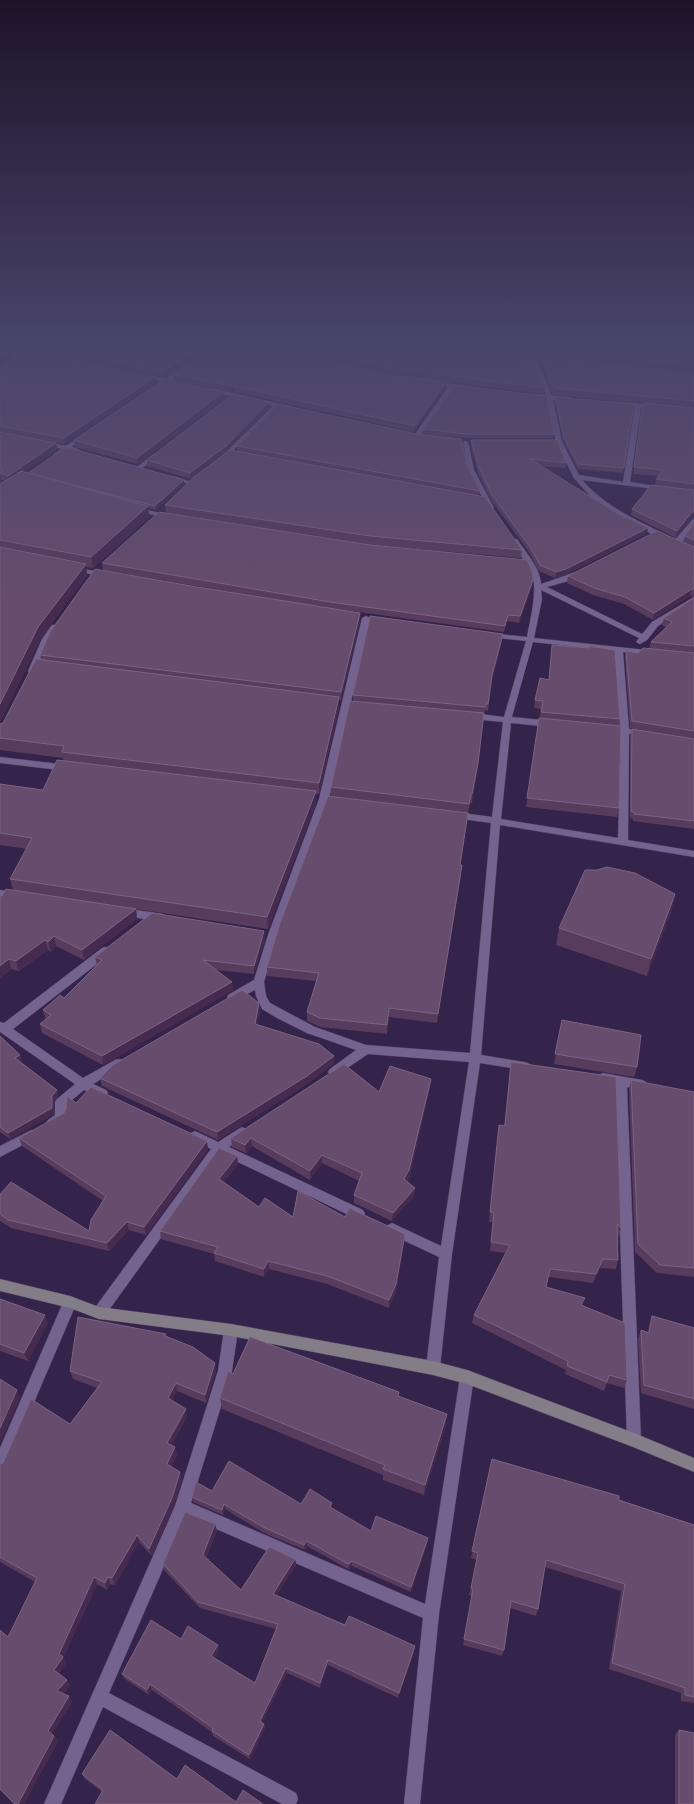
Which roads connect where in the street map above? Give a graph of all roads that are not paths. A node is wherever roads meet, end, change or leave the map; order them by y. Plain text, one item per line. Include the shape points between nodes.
1 (87, 434) edge
2 (248, 434) edge
3 (411, 434) edge
4 (422, 434) edge
5 (557, 434) edge
6 (634, 434) edge
7 (37, 442) edge
8 (465, 442) edge
9 (551, 442) edge
10 (559, 442) junction
11 (67, 448) junction
12 (164, 449) edge
13 (81, 452) edge
14 (229, 454) junction
15 (237, 456) edge
16 (50, 459) edge
17 (217, 464) edge
18 (132, 466) edge
19 (139, 468) junction
20 (146, 470) edge
21 (162, 474) edge
22 (576, 477) junction
23 (198, 478) edge
24 (192, 483) junction
25 (626, 484) junction
26 (186, 488) edge
27 (671, 491) edge
28 (128, 506) edge
29 (495, 514) edge
30 (173, 517) edge
31 (694, 520) edge
32 (508, 533) edge
33 (65, 567) edge
34 (582, 571) edge
35 (114, 577) edge
36 (539, 588) junction
37 (694, 599) edge
38 (366, 618) edge
39 (59, 621) edge
40 (483, 634) edge
41 (644, 638) junction
42 (530, 640) junction
43 (619, 649) junction
44 (633, 651) junction
45 (663, 654) edge
46 (28, 680) edge
47 (461, 715) edge
48 (507, 720) junction
49 (562, 725) edge
50 (601, 729) edge
51 (625, 731) junction
52 (656, 736) edge
53 (0, 760) edge
54 (79, 770) edge
55 (449, 815) edge
56 (496, 821) junction
57 (623, 842) junction
58 (694, 854) edge
59 (0, 893) edge
60 (23, 896) edge
61 (114, 910) edge
62 (151, 916) junction
63 (174, 920) edge
64 (139, 925) edge
65 (114, 944) edge
66 (259, 982) junction
67 (225, 1002) edge
68 (2, 1028) edge
69 (366, 1049) junction
70 (130, 1057) edge
71 (475, 1058) junction
72 (536, 1068) edge
73 (590, 1076) edge
74 (324, 1079) edge
75 (621, 1081) junction
76 (83, 1084) junction
77 (650, 1087) edge
78 (111, 1098) edge
79 (252, 1126) edge
80 (183, 1131) edge
81 (218, 1148) junction
82 (0, 1152) edge
83 (368, 1218) edge
84 (382, 1224) edge
85 (446, 1254) junction
86 (0, 1285) edge
87 (70, 1302) junction
88 (99, 1313) junction
89 (231, 1330) junction
90 (433, 1368) junction
91 (467, 1377) junction
92 (634, 1440) junction
93 (0, 1465) edge
94 (694, 1465) edge
95 (182, 1507) junction
96 (431, 1614) junction
97 (99, 1696) junction
98 (290, 1799) dead end
99 (52, 1804) edge
100 (412, 1804) edge

1 - 11 street
2 - 14 street
3 - 4 street
5 - 10 street
6 - 25 street
7 - 11 street
8 - 29 street via 471,470 483,502
9 - 10 street
10 - 22 street
11 - 13 street
11 - 16 street
12 - 19 street
14 - 15 street
14 - 17 street
18 - 19 street
19 - 20 street
21 - 24 street
22 - 25 street
22 - 31 street via 593,496 616,513 653,535 680,545
23 - 24 street
24 - 26 street
25 - 27 street
28 - 30 street
32 - 36 street via 537,577
33 - 35 street
34 - 36 street
36 - 41 street
36 - 42 street
37 - 41 street via 655,624
38 - 66 street via 324,799 269,934
39 - 46 street via 46,639 38,667
40 - 42 street
41 - 44 street
42 - 43 street
42 - 48 street
43 - 44 street
43 - 51 street
44 - 45 street
47 - 48 street
48 - 49 street
48 - 56 street
50 - 51 street
51 - 52 street
51 - 57 street
53 - 54 street
55 - 56 street
56 - 57 street
56 - 71 street
57 - 58 street
59 - 60 street
61 - 62 street
62 - 63 street
62 - 64 street
65 - 68 street
66 - 67 street
66 - 69 street via 266,1006 311,1030
68 - 76 street
69 - 71 street
69 - 74 street
70 - 76 street
71 - 72 street
71 - 85 street
73 - 75 street
75 - 77 street
75 - 92 street
76 - 78 street
76 - 82 street via 61,1102 61,1117
79 - 81 street
80 - 81 street
81 - 83 street
81 - 88 street
84 - 85 street
85 - 90 street
86 - 87 main road
87 - 88 main road
87 - 93 street
88 - 89 main road
89 - 90 main road
89 - 95 street via 225,1371
90 - 91 main road
91 - 92 main road
91 - 96 street
92 - 94 main road
95 - 96 street
95 - 97 street
96 - 100 street
97 - 98 street
97 - 99 street

